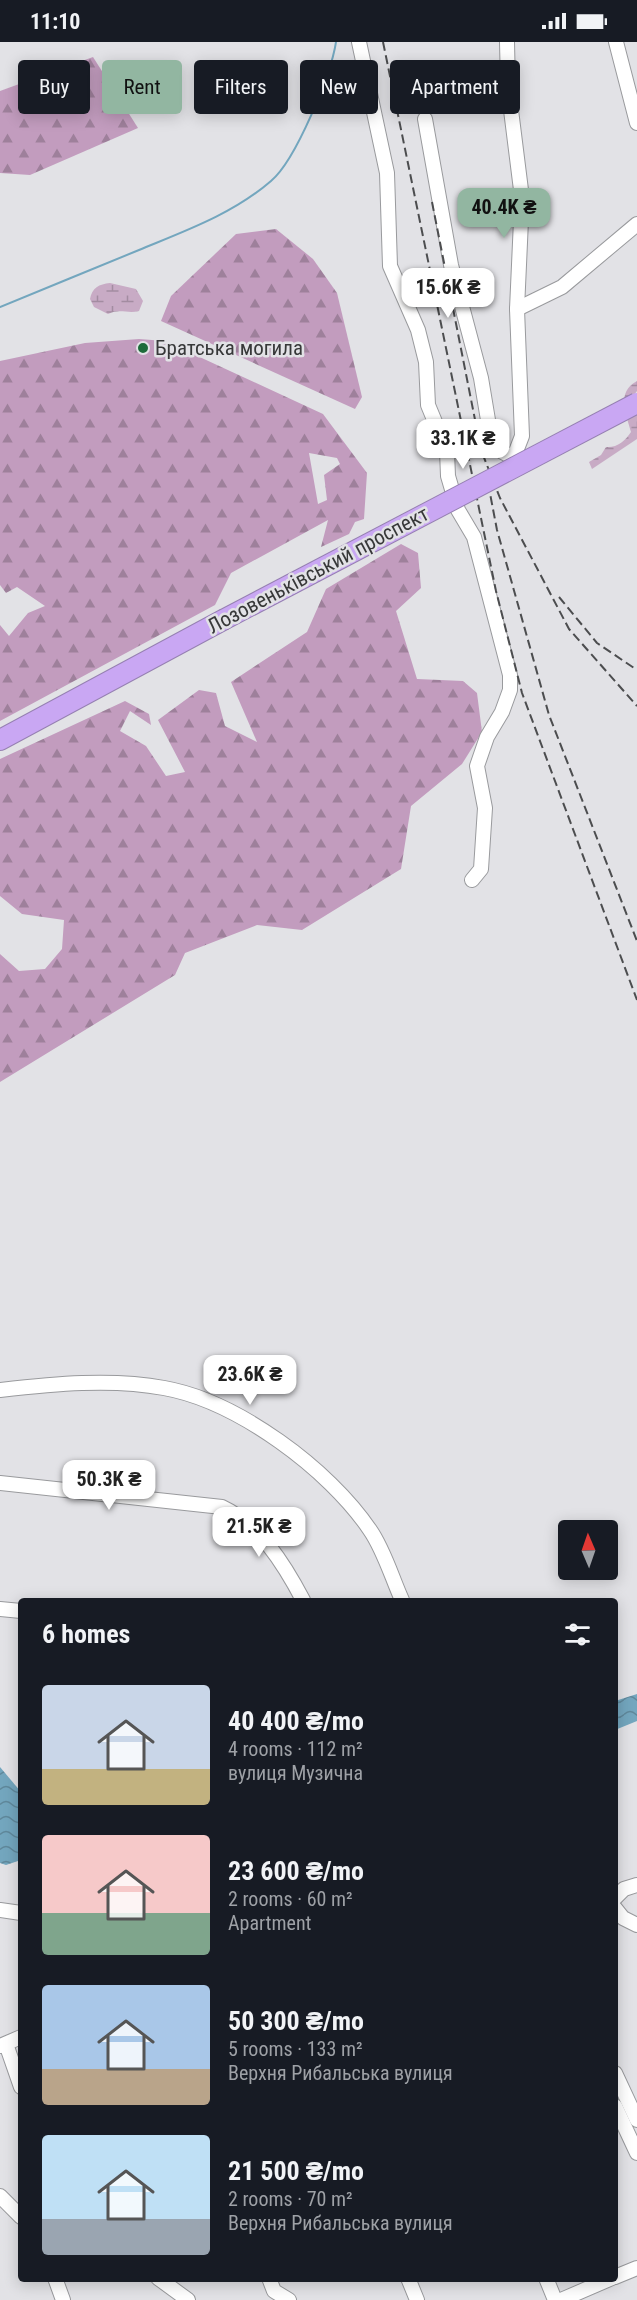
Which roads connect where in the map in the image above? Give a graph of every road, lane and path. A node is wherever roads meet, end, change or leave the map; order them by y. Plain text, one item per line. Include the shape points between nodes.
1 (359, 42) edge
2 (507, 42) edge
3 (616, 42) edge
4 (425, 119) dead end
5 (637, 123) edge
6 (637, 224) edge
7 (517, 309) junction
8 (637, 403) edge
9 (0, 740) edge
10 (472, 880) dead end
11 (0, 1390) edge
12 (0, 1483) edge
13 (302, 1598) edge
14 (401, 1598) edge
15 (0, 1609) edge
16 (18, 1611) edge
17 (637, 1885) edge
18 (618, 1895) edge
19 (0, 1910) edge
20 (618, 1911) edge
21 (18, 1913) edge
22 (637, 1925) edge
23 (18, 2038) edge
24 (3, 2045) edge
25 (618, 2079) edge
26 (18, 2080) edge
27 (618, 2112) edge
28 (637, 2120) edge
29 (637, 2153) edge
30 (0, 2196) edge
31 (18, 2214) edge
32 (637, 2268) edge
33 (618, 2276) edge
34 (56, 2282) edge
35 (163, 2282) edge
36 (271, 2282) edge
37 (410, 2282) edge
38 (548, 2282) edge
39 (604, 2282) edge
40 (63, 2300) edge
41 (188, 2300) edge
42 (289, 2300) edge
43 (417, 2300) edge
44 (555, 2300) edge
45 (561, 2300) edge

1 - 10 street via 387,173 390,266 418,330 426,362 428,405 447,451 448,476 458,510 474,537 510,675 508,697 477,766 485,808 482,869
2 - 7 street via 508,86 522,198
3 - 5 street
4 - 7 street via 451,265 481,378 490,432 499,450 510,456 519,449 522,436
6 - 7 street via 562,287
8 - 9 highway, Лозовеньківський проспект, bridge
11 - 14 street via 46,1384 163,1388 198,1396 235,1415 278,1441 331,1482 371,1531
12 - 13 street via 222,1507 236,1514 272,1549
15 - 16 street
17 - 18 street via 624,1888
19 - 21 street
20 - 22 street
23 - 24 street
24 - 26 street
25 - 28 street
27 - 29 street
30 - 31 street
32 - 33 street
34 - 40 street
35 - 41 street
36 - 42 street via 274,2291
37 - 43 street
38 - 44 street
39 - 45 street

